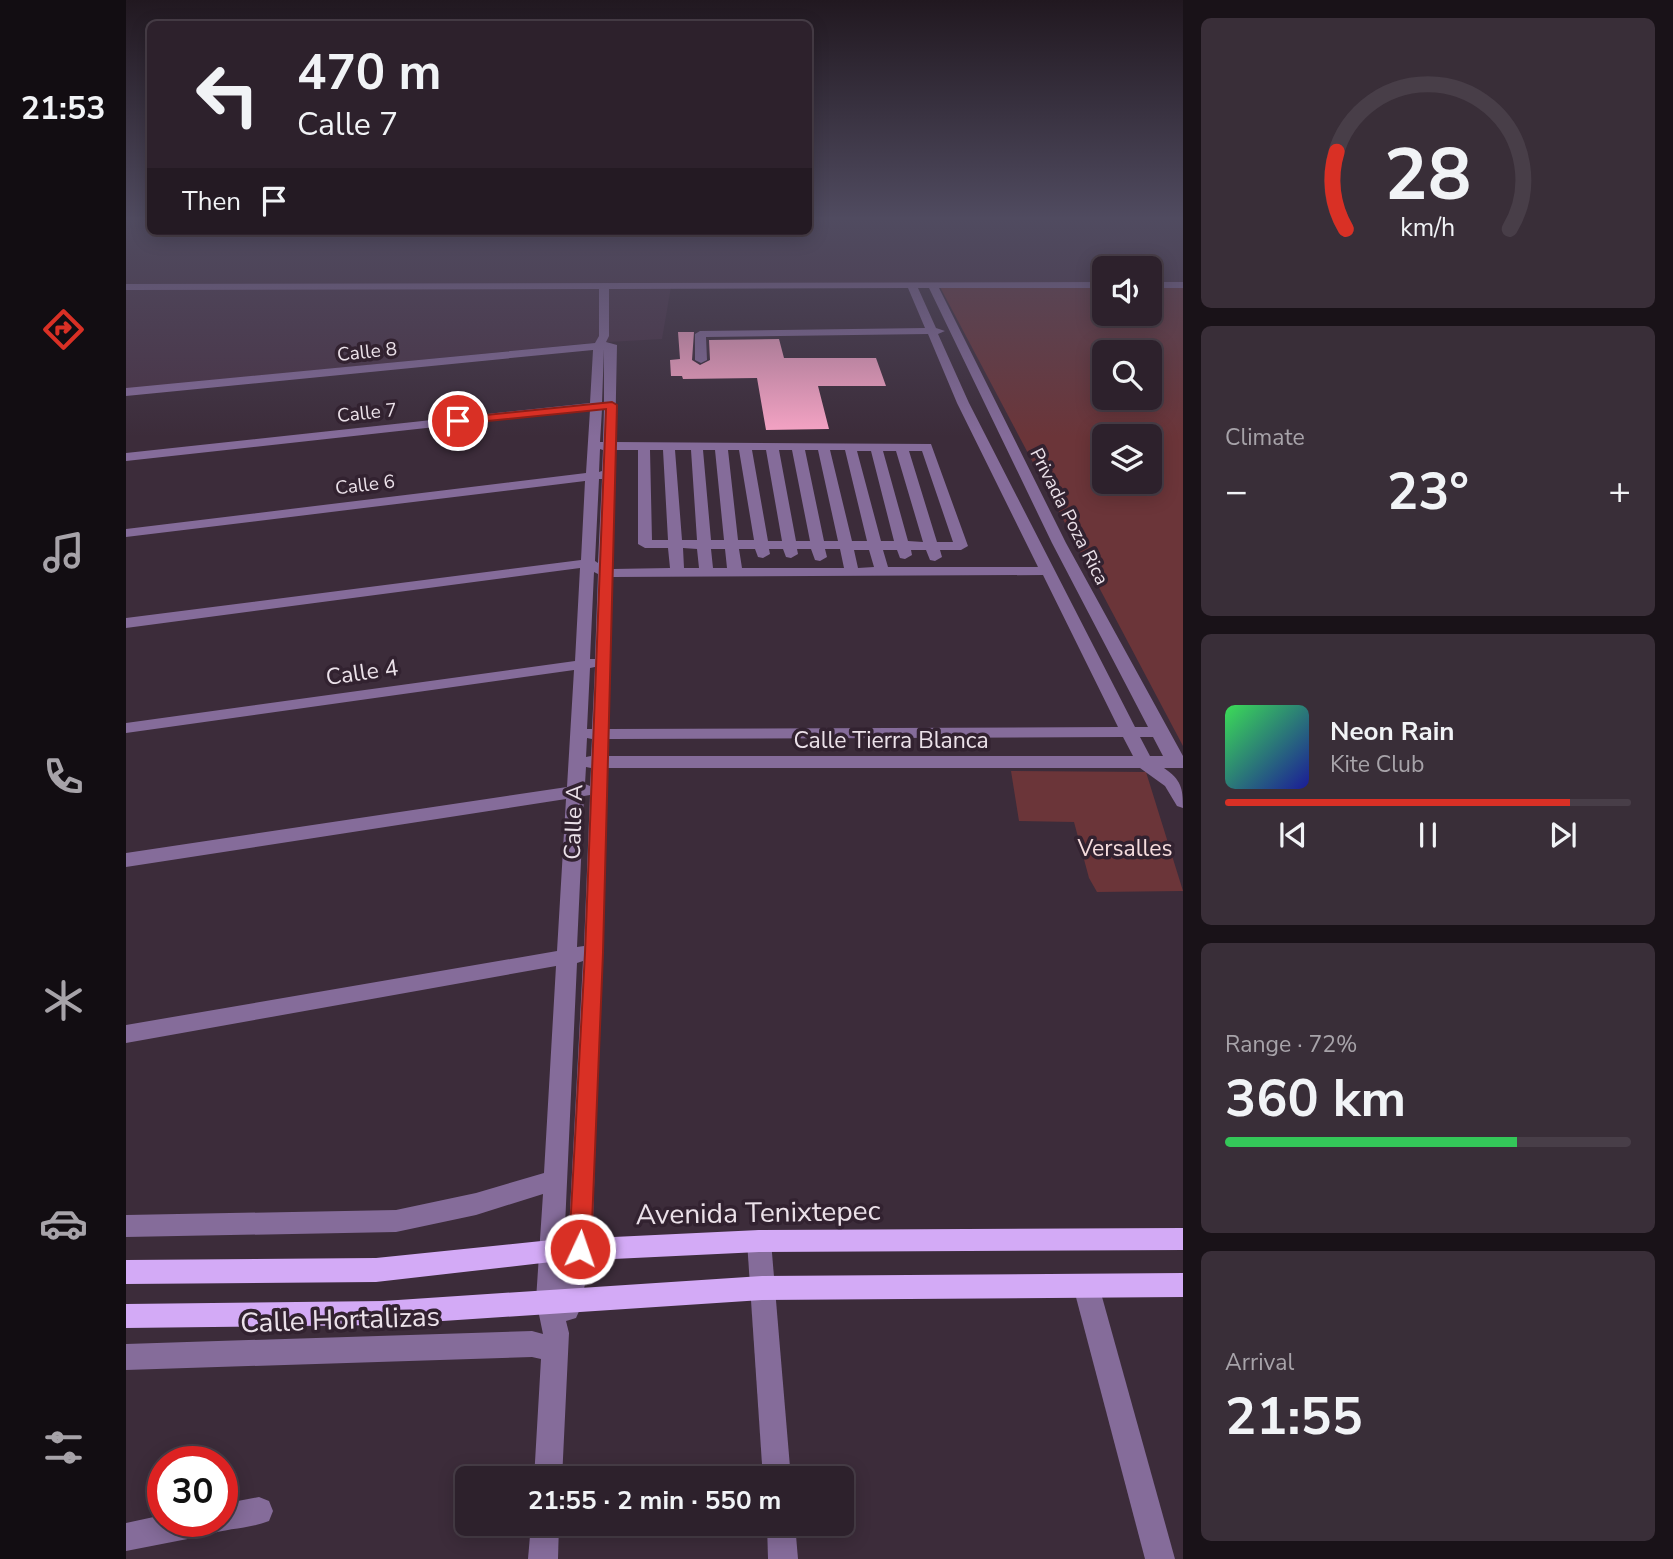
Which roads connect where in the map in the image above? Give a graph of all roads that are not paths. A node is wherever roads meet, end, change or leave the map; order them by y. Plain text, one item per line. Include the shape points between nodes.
1 (604, 291) edge
2 (914, 291) edge
3 (935, 291) edge
4 (931, 331) junction
5 (954, 331) junction
6 (605, 342) junction
7 (701, 360) dead end
8 (126, 392) edge
9 (126, 398) edge
10 (604, 405) junction
11 (602, 446) junction
12 (901, 446) junction
13 (644, 447) junction
14 (669, 447) junction
15 (697, 447) junction
16 (721, 447) junction
17 (745, 447) junction
18 (772, 447) junction
19 (798, 447) junction
20 (823, 447) junction
21 (850, 447) junction
22 (876, 447) junction
23 (126, 457) edge
24 (601, 475) junction
25 (126, 533) edge
26 (675, 544) junction
27 (705, 544) junction
28 (732, 544) junction
29 (762, 545) junction
30 (789, 545) junction
31 (818, 545) junction
32 (846, 545) junction
33 (876, 545) junction
34 (903, 546) junction
35 (932, 546) junction
36 (587, 564) junction
37 (938, 571) junction
38 (1045, 571) junction
39 (677, 572) junction
40 (706, 572) junction
41 (735, 572) junction
42 (767, 572) junction
43 (794, 572) junction
44 (823, 572) junction
45 (852, 572) junction
46 (882, 572) junction
47 (909, 572) junction
48 (607, 573) junction
49 (126, 623) edge
50 (603, 662) junction
51 (582, 665) junction
52 (126, 728) edge
53 (1130, 732) junction
54 (1161, 732) junction
55 (578, 734) junction
56 (601, 734) junction
57 (577, 761) junction
58 (600, 762) junction
59 (1144, 762) junction
60 (1179, 762) edge
61 (1172, 782) junction
62 (599, 788) junction
63 (576, 791) junction
64 (1183, 802) edge
65 (126, 860) edge
66 (594, 953) junction
67 (567, 957) junction
68 (126, 1034) edge
69 (555, 1180) junction
70 (126, 1226) edge
71 (1183, 1239) edge
72 (759, 1241) junction
73 (580, 1249) junction
74 (551, 1251) junction
75 (126, 1272) edge
76 (1183, 1285) edge
77 (1086, 1286) junction
78 (762, 1288) junction
79 (560, 1300) junction
80 (126, 1316) edge
81 (556, 1341) junction
82 (126, 1357) edge
83 (549, 1466) edge
84 (776, 1466) edge
85 (259, 1511) dead end
86 (238, 1515) edge
87 (147, 1533) edge
88 (544, 1536) edge
89 (782, 1536) edge
90 (126, 1537) edge
91 (542, 1559) edge
92 (783, 1559) edge
93 (1160, 1559) edge

1 - 6 street, Calle A
2 - 4 street
3 - 5 street, Privada Poza Rica
4 - 5 street
4 - 7 street via 701,334
4 - 38 street
5 - 54 street, Privada Poza Rica via 1059,543
6 - 8 street, Calle 8
6 - 10 street, Calle A
8 - 9 street
10 - 11 street, Calle A
10 - 23 street, Calle 7
11 - 13 street
11 - 24 street, Calle A
12 - 22 street
12 - 35 street
12 - 35 street via 927,447 961,546
13 - 14 street
13 - 26 street via 645,544
14 - 15 street
14 - 26 street
15 - 16 street
15 - 27 street
16 - 17 street
16 - 28 street
17 - 18 street
17 - 29 street
18 - 19 street
18 - 30 street
19 - 20 street
19 - 31 street
20 - 21 street
20 - 32 street
21 - 22 street
21 - 33 street
22 - 34 street
24 - 25 street, Calle 6
24 - 36 street, Calle A
24 - 48 street, Calle A
26 - 27 street
26 - 39 street
27 - 28 street
27 - 40 street
28 - 29 street
28 - 41 street
29 - 30 street
29 - 42 street
30 - 31 street
30 - 43 street
31 - 32 street
31 - 44 street
32 - 33 street
32 - 45 street
33 - 34 street
33 - 46 street
34 - 35 street
34 - 47 street
35 - 37 street
36 - 48 street
36 - 49 street
36 - 51 street, Calle A
37 - 38 street
37 - 47 street
38 - 53 street
39 - 40 street
39 - 48 street
40 - 41 street
41 - 42 street
42 - 43 street
43 - 44 street
44 - 45 street
45 - 46 street
46 - 47 street
48 - 50 street, Calle A
50 - 51 street, Calle 4
50 - 56 street, Calle A
51 - 52 street, Calle 4
51 - 55 street, Calle A
53 - 54 street, Calle Tierra Blanca
53 - 56 street, Calle Tierra Blanca
53 - 59 street
54 - 60 street, Privada Poza Rica
55 - 56 street, Calle Tierra Blanca
55 - 57 street, Calle A
56 - 58 street, Calle A
57 - 58 street, Calle Tierra Blanca
57 - 63 street, Calle A
58 - 59 street, Calle Tierra Blanca
58 - 62 street, Calle A
59 - 60 street, Calle Tierra Blanca
59 - 61 street
60 - 61 street
61 - 64 street
62 - 63 street
62 - 66 street, Calle A
63 - 65 street
63 - 67 street, Calle A
66 - 67 street
66 - 73 street, Calle A
67 - 68 street
67 - 69 street, Calle A
69 - 70 street via 396,1222
69 - 74 street, Calle A
71 - 72 main road, Avenida Tenixtepec
72 - 73 main road, Avenida Tenixtepec
72 - 78 street
73 - 74 main road, Avenida Tenixtepec
73 - 79 street, Calle A
74 - 75 main road, Avenida Tenixtepec via 376,1270
74 - 79 street, Calle A
76 - 77 main road
77 - 78 main road
77 - 93 street
78 - 79 main road
78 - 84 street
79 - 80 main road via 383,1314
79 - 81 street
81 - 82 street, Calle Hortalizas
81 - 83 street
85 - 86 street
87 - 90 street
88 - 91 street
89 - 92 street

